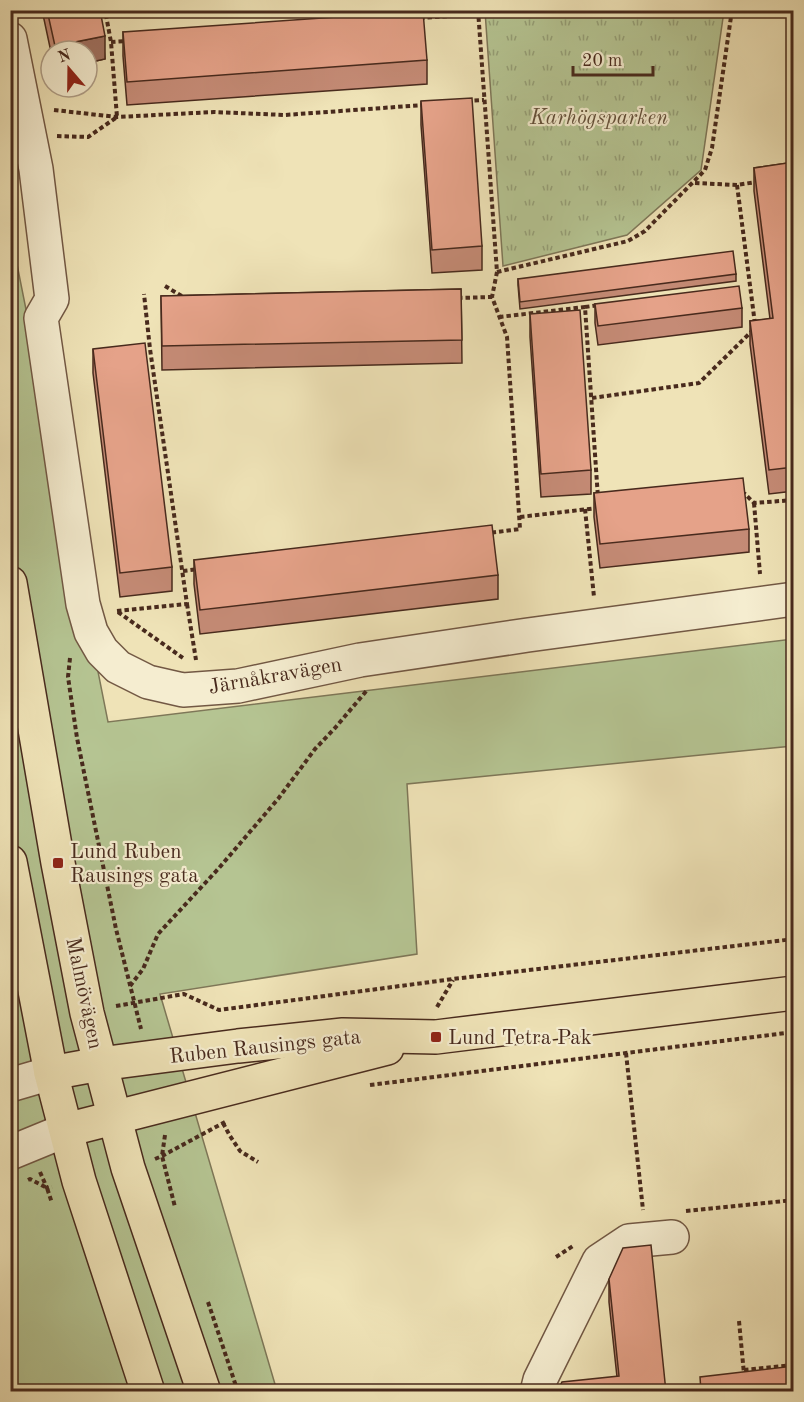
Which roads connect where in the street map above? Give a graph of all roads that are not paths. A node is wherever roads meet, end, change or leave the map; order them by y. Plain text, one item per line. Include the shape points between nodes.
1 (10, 39) edge
2 (10, 583) edge
3 (794, 599) edge
4 (10, 862) edge
5 (794, 993) edge
6 (431, 1026) junction
7 (100, 1064) junction
8 (51, 1073) junction
9 (10, 1085) edge
10 (114, 1117) junction
11 (66, 1130) junction
12 (15, 1168) edge
13 (675, 1225) road end
14 (148, 1392) edge
15 (204, 1392) edge
16 (537, 1392) edge

1 - 3 street, Järnåkravägen via 36,169 52,298 41,318 83,604 100,620 102,651 118,667 148,682 183,690 238,686 360,660
2 - 7 main road, Malmövägen via 58,863
4 - 8 main road
5 - 6 main road, Ruben Rausings gata via 486,1031
6 - 7 main road, Ruben Rausings gata
6 - 10 main road, Ruben Rausings gata
7 - 8 main road, Ruben Rausings gata
7 - 10 main road, Malmövägen
8 - 9 street
8 - 11 main road
10 - 11 main road, Ruben Rausings gata
10 - 15 main road, Malmövägen
11 - 12 street
11 - 14 main road
13 - 16 street via 629,1241 600,1261

